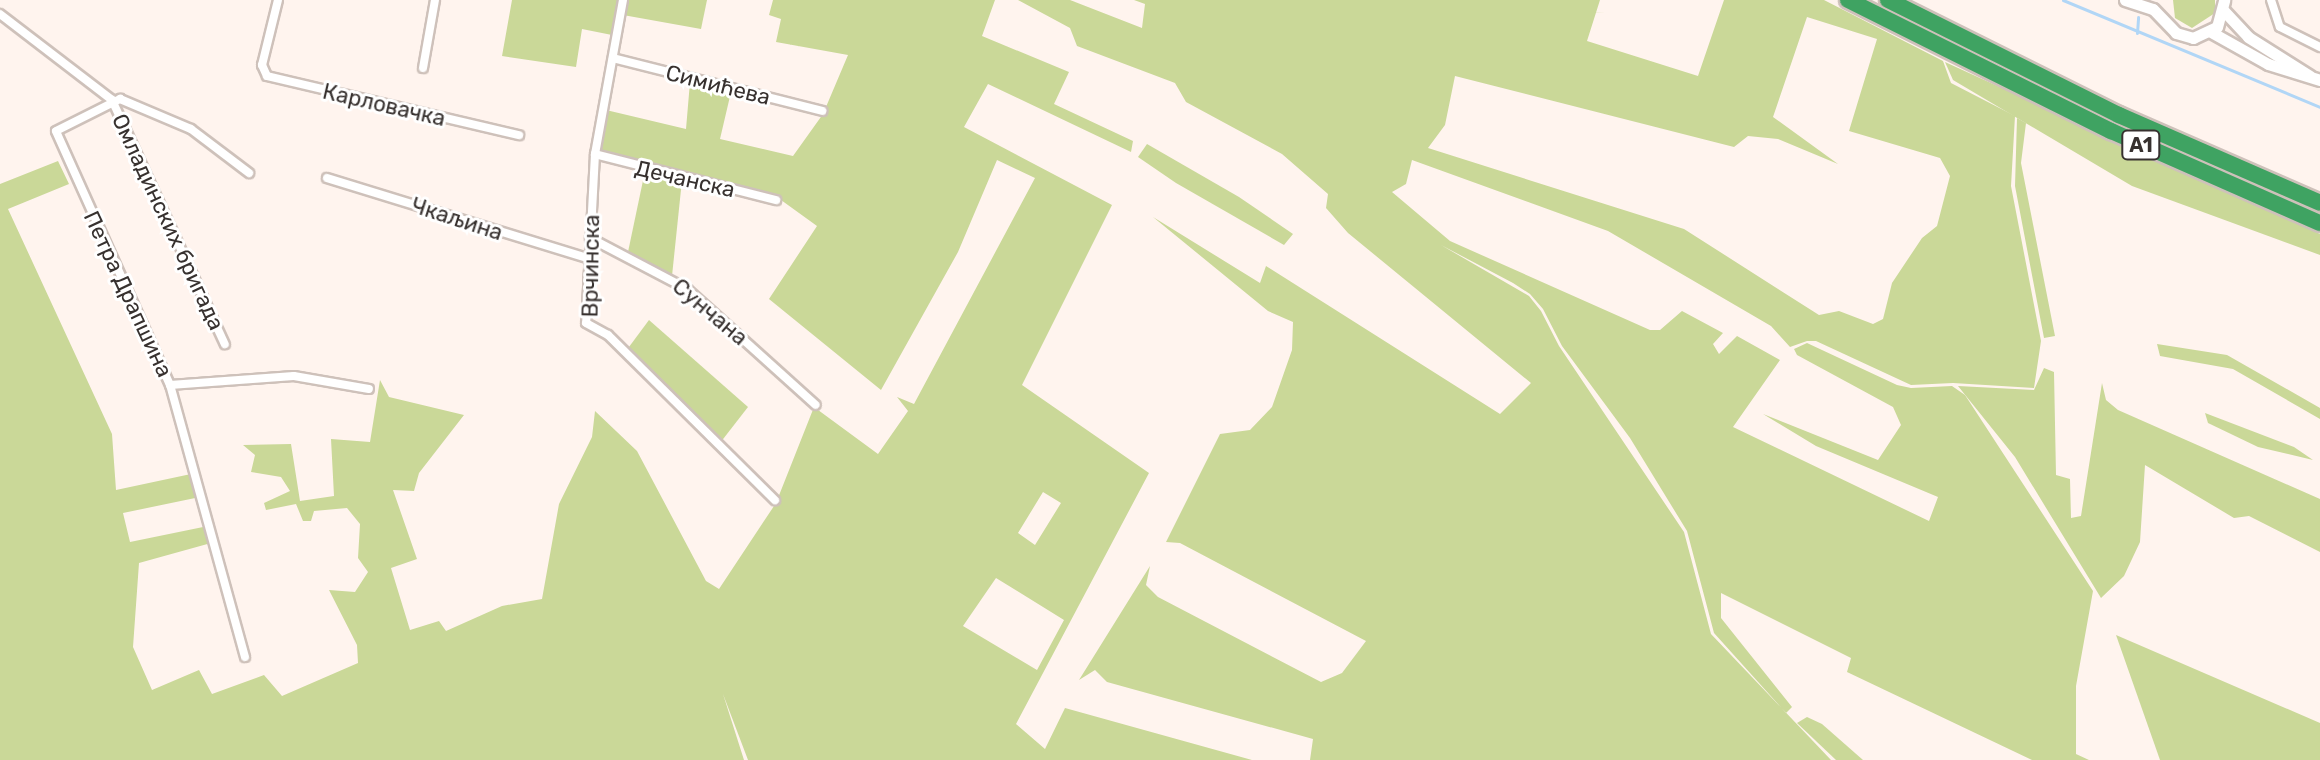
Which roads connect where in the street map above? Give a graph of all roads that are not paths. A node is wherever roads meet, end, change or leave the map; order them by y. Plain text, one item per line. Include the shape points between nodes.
1 (278, 0) edge
2 (435, 0) edge
3 (623, 0) edge
4 (1848, 0) edge
5 (1888, 0) edge
6 (2125, 0) edge
7 (2161, 0) edge
8 (2271, 0) edge
9 (2224, 6) edge
10 (0, 14) edge
11 (2164, 19) junction
12 (2211, 32) junction
13 (2320, 47) edge
14 (613, 58) junction
15 (423, 68) dead end
16 (2315, 78) edge
17 (112, 100) junction
18 (822, 111) dead end
19 (519, 135) dead end
20 (595, 154) junction
21 (249, 173) dead end
22 (327, 178) dead end
23 (776, 200) dead end
24 (2320, 203) edge
25 (2320, 223) edge
26 (590, 238) junction
27 (587, 258) junction
28 (225, 344) dead end
29 (170, 385) junction
30 (369, 389) dead end
31 (816, 405) dead end
32 (775, 500) dead end
33 (245, 657) dead end

1 - 19 street, Карловачка via 264,73 282,82
2 - 15 street
3 - 14 street, Врчинска
4 - 25 highway, A1
5 - 24 highway, A1
6 - 11 street
7 - 11 street
8 - 13 street via 2280,27
9 - 12 street
9 - 16 street via 2248,37
10 - 17 street
11 - 12 street via 2181,36
12 - 16 street via 2268,64
14 - 18 street, Симићева
14 - 20 street, Врчинска
17 - 21 street via 191,129
17 - 28 street, Омладинских бригада
17 - 29 street, Петра Драпшина via 56,131
20 - 23 street, Дечанска
20 - 26 street, Врчинска
22 - 27 street, Чкаљина
26 - 27 street, Врчинска
26 - 31 street, Сунчана via 687,289
27 - 32 street, Врчинска via 586,323 608,335
29 - 30 street via 294,376
29 - 33 street, Петра Драпшина

